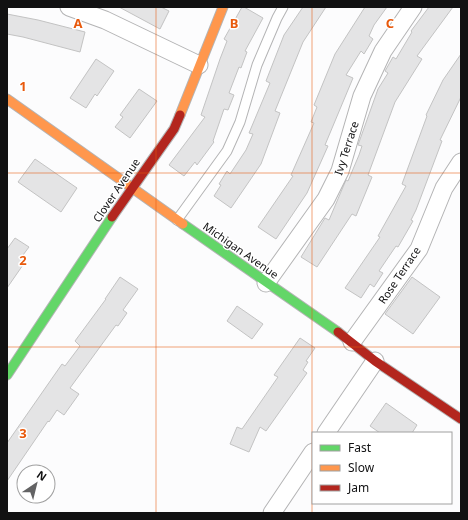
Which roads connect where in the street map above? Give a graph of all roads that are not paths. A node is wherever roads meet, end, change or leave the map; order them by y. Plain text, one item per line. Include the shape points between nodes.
1 (69, 7) edge
2 (223, 7) edge
3 (283, 7) edge
4 (413, 7) edge
5 (199, 65) junction
6 (7, 99) edge
7 (461, 162) edge
8 (132, 187) junction
9 (178, 220) junction
10 (266, 283) junction
11 (352, 342) junction
12 (376, 361) junction
13 (7, 375) edge
14 (461, 419) edge
15 (327, 432) edge
16 (312, 453) edge
17 (272, 513) edge

1 - 5 street via 105,20
2 - 5 main road, Clover Avenue
3 - 9 lane via 257,65 240,122 227,151
4 - 10 street, Ivy Terrace via 383,51 362,96 340,171 326,199
5 - 8 main road, Clover Avenue via 174,129
6 - 8 main road, Michigan Avenue
7 - 11 street, Rose Terrace via 444,188 418,249
8 - 9 main road, Michigan Avenue
8 - 13 main road, Clover Avenue
9 - 10 main road, Michigan Avenue
10 - 11 main road, Michigan Avenue
11 - 12 main road, Michigan Avenue
12 - 14 main road, Michigan Avenue
12 - 15 street
16 - 17 street

